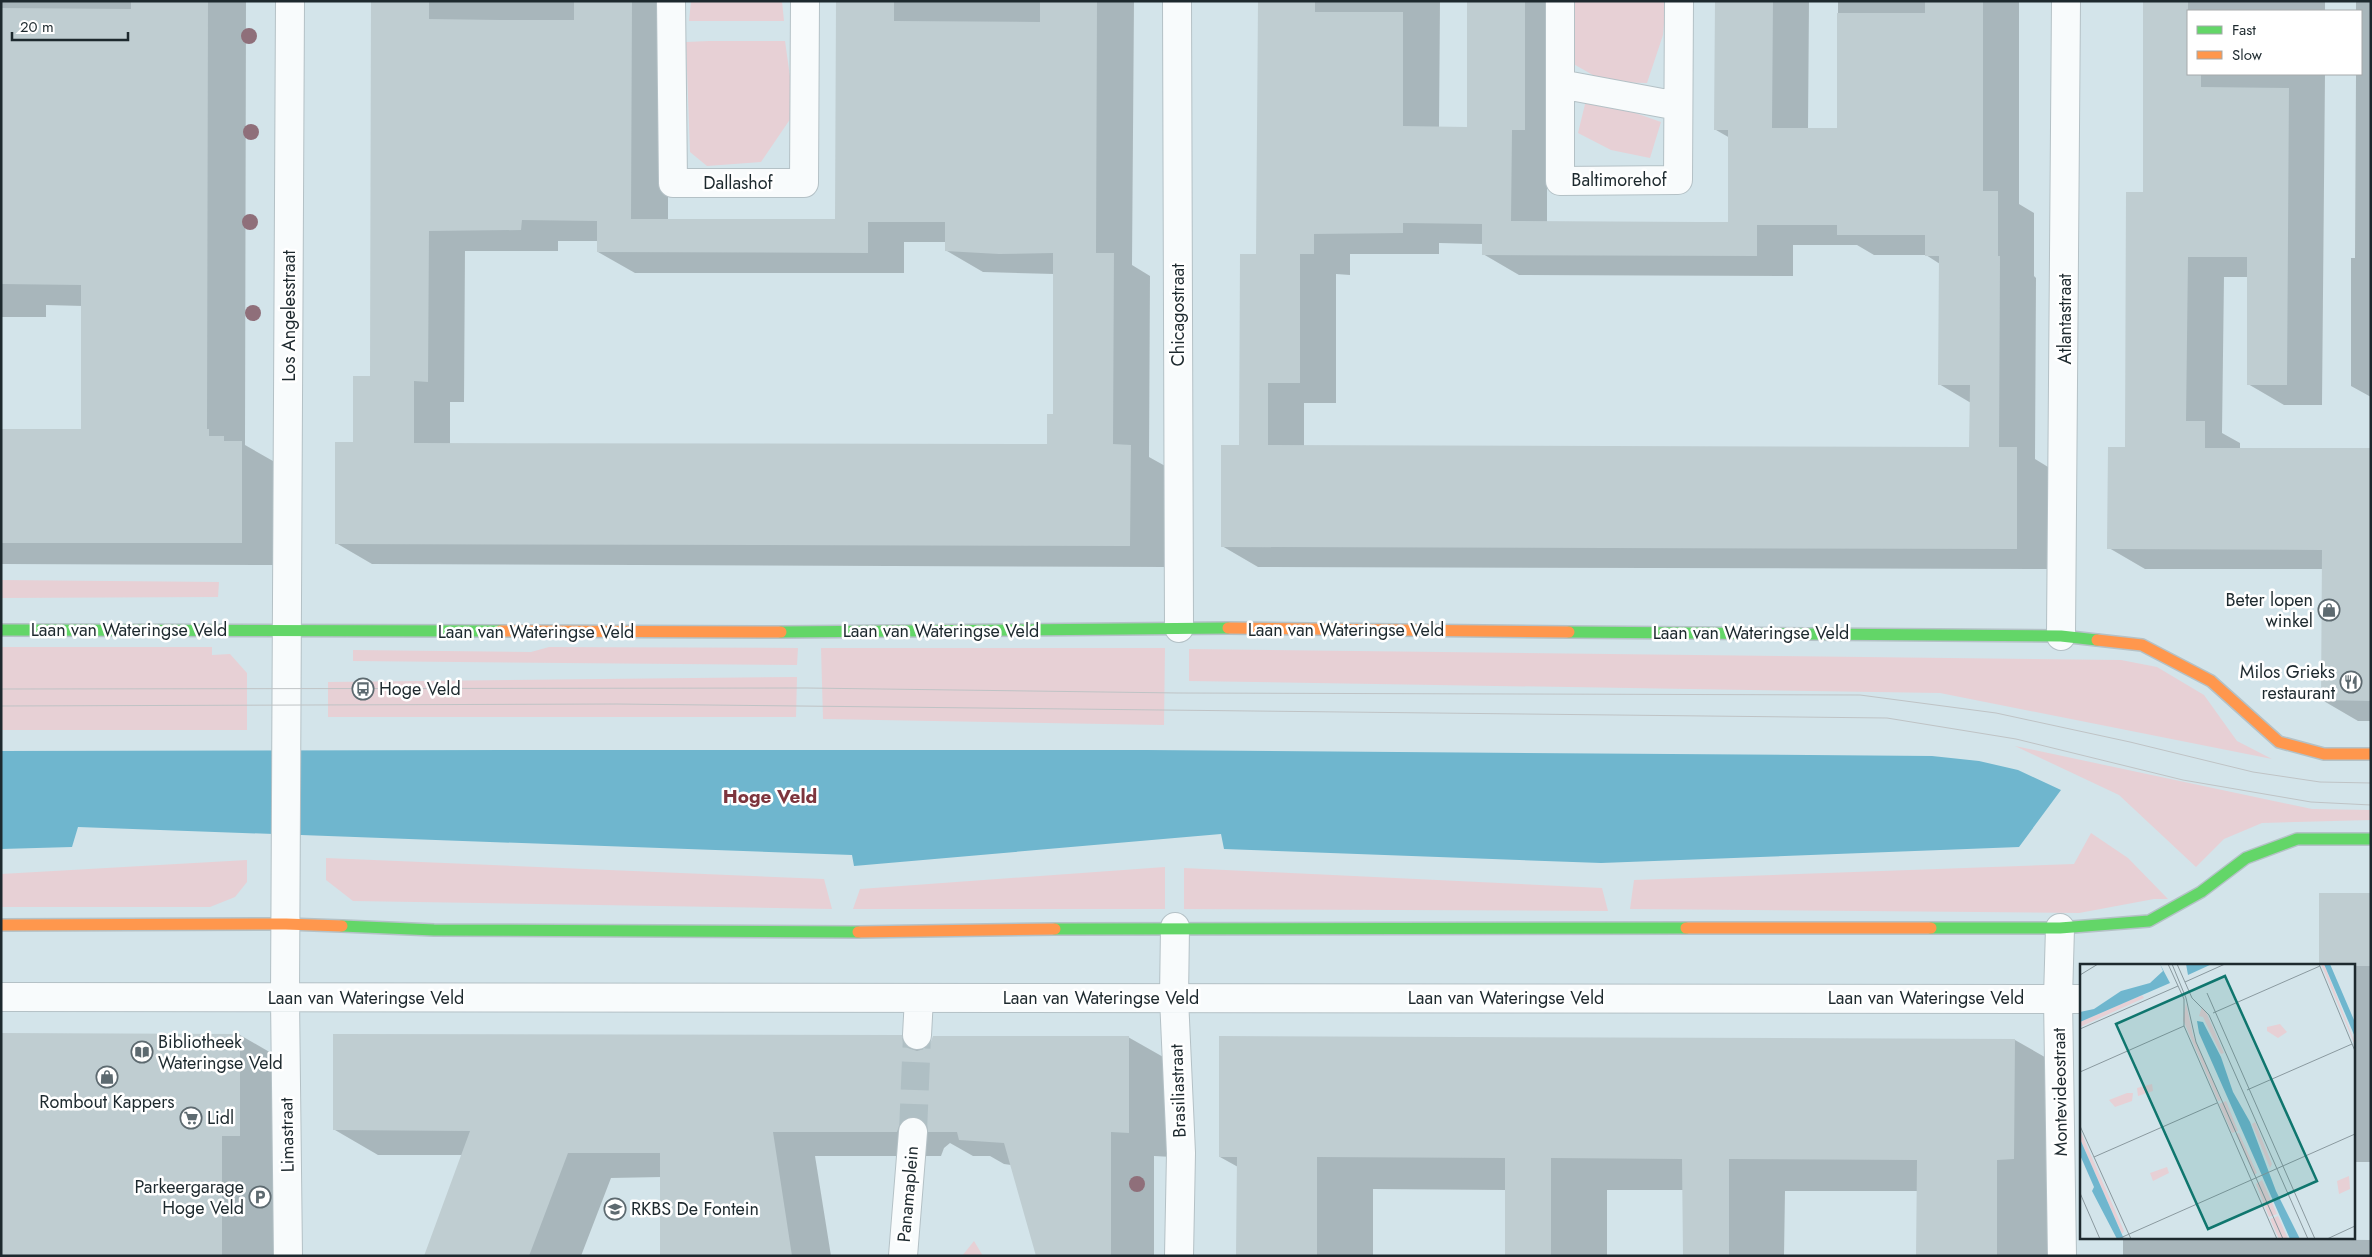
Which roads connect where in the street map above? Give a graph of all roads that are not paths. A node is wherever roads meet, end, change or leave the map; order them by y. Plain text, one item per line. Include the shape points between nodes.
1 (290, 1) edge
2 (671, 1) edge
3 (804, 1) edge
4 (1177, 1) edge
5 (1560, 1) edge
6 (1679, 1) edge
7 (2066, 1) edge
8 (1560, 84) junction
9 (1678, 106) junction
10 (1180, 628) junction
11 (1, 630) edge
12 (287, 631) junction
13 (2061, 636) junction
14 (2371, 754) edge
15 (2371, 839) edge
16 (1, 924) edge
17 (286, 924) junction
18 (1175, 927) junction
19 (2060, 928) junction
20 (1, 997) edge
21 (285, 998) junction
22 (919, 998) junction
23 (1174, 998) junction
24 (2070, 999) edge
25 (917, 1036) tunnel mouth
26 (913, 1132) tunnel mouth
27 (288, 1256) edge
28 (903, 1256) edge
29 (1178, 1256) edge
30 (2062, 1256) edge

1 - 12 street, Los Angelesstraat
2 - 3 street, Dallashof via 673,183 735,184 804,183
4 - 10 street, Chicagostraat
5 - 8 street, Baltimorehof
6 - 9 street, Baltimorehof
7 - 13 street, Atlantastraat
8 - 9 street
8 - 9 street, Baltimorehof via 1560,181 1678,180
10 - 12 street, Laan van Wateringse Veld via 770,632
10 - 13 street, Laan van Wateringse Veld
11 - 12 street, Laan van Wateringse Veld
12 - 17 street
13 - 14 street, Laan van Wateringse Veld via 2142,645 2211,681 2278,742 2324,754
15 - 19 street via 2297,839 2246,858 2201,892 2149,921
16 - 17 street
17 - 18 street via 434,930 841,932
17 - 21 street, Limastraat
18 - 19 street
18 - 23 street, Brasiliastraat
19 - 24 street, Montevideostraat
20 - 21 street, Laan van Wateringse Veld
21 - 22 street, Laan van Wateringse Veld
21 - 27 street, Limastraat
22 - 23 street, Laan van Wateringse Veld
22 - 25 street
23 - 24 street, Laan van Wateringse Veld
23 - 29 street, Brasiliastraat via 1181,1154
24 - 30 street, Montevideostraat
26 - 28 street, Panamaplein

